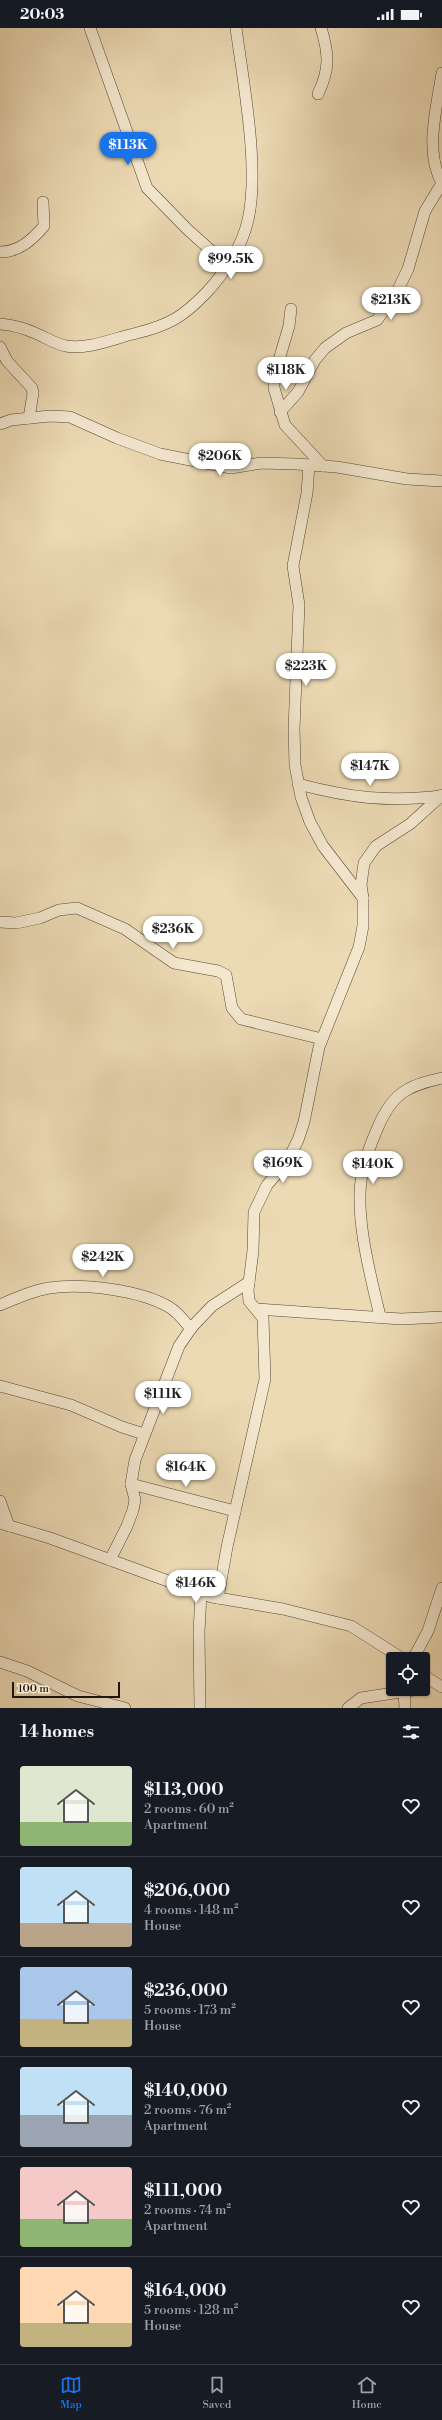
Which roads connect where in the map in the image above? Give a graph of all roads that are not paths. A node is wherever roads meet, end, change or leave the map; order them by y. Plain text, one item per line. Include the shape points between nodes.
1 (90, 28) edge
2 (236, 28) edge
3 (321, 28) edge
4 (442, 73) edge
5 (318, 94) dead end
6 (43, 202) dead end
7 (0, 252) edge
8 (227, 265) junction
9 (291, 309) dead end
10 (0, 324) edge
11 (0, 347) edge
12 (280, 412) junction
13 (29, 418) junction
14 (0, 424) edge
15 (309, 465) junction
16 (323, 466) junction
17 (442, 481) edge
18 (298, 784) junction
19 (442, 795) edge
20 (363, 898) junction
21 (0, 922) edge
22 (322, 1039) junction
23 (442, 1078) edge
24 (249, 1282) junction
25 (0, 1305) edge
26 (257, 1309) junction
27 (380, 1316) junction
28 (442, 1317) edge
29 (191, 1329) junction
30 (0, 1386) edge
31 (144, 1434) junction
32 (131, 1484) junction
33 (0, 1501) edge
34 (235, 1511) junction
35 (4, 1525) edge
36 (110, 1560) junction
37 (442, 1588) edge
38 (201, 1594) junction
39 (218, 1598) junction
40 (392, 1652) edge
41 (417, 1652) edge
42 (0, 1662) edge
43 (430, 1679) edge
44 (441, 1686) edge
45 (430, 1688) edge
46 (386, 1695) edge
47 (404, 1696) edge
48 (94, 1704) edge
49 (125, 1708) edge
50 (200, 1708) edge
51 (348, 1708) edge
52 (405, 1708) edge

1 - 8 street via 147,188
2 - 8 street via 249,133 252,184 248,220 239,246
3 - 5 street via 327,46 327,64 324,82
4 - 12 street via 433,147 436,172 442,183 425,211 408,269 396,294 377,320 346,333 325,348 315,360 298,392
6 - 7 street via 44,226 34,238 23,246
8 - 10 street via 216,282 197,302 175,320 158,329 89,346 66,346 34,332
9 - 12 street via 289,326 274,377
11 - 13 street via 7,361 32,388
12 - 16 street via 285,426
13 - 14 street
13 - 15 street via 70,417 160,454 231,468 261,464
15 - 16 street
15 - 18 street via 307,493 293,566 299,605 294,729
16 - 17 street via 407,480
18 - 19 street via 342,796 375,800
18 - 20 street via 310,822 323,846
19 - 20 street via 410,824 376,846 364,863 361,886
20 - 22 street via 363,926 359,947
21 - 22 street via 34,919 59,910 77,908 88,911 144,941 174,963 218,971 226,975 232,1008 241,1019
22 - 24 street via 298,1140 287,1162 267,1185 254,1212
23 - 27 street via 418,1084 404,1091 393,1101 368,1147 361,1177 360,1203 371,1280
24 - 26 street via 249,1301
24 - 29 street via 212,1306
25 - 29 street via 27,1293 50,1288 100,1289 128,1293 160,1303 170,1308
26 - 27 street
26 - 34 street via 262,1318 265,1379
27 - 28 street via 401,1319
29 - 31 street via 176,1352
30 - 31 street via 71,1405
31 - 32 street via 135,1460
32 - 34 street
32 - 36 street via 135,1500 133,1510 128,1526
33 - 35 street
34 - 39 street
35 - 36 street via 50,1538
36 - 38 street
37 - 41 street via 428,1631
38 - 39 street
38 - 50 street
39 - 40 street via 283,1609 351,1626
42 - 48 street via 27,1671
43 - 44 street
44 - 45 street
46 - 51 street via 361,1698
47 - 52 street
48 - 49 street

